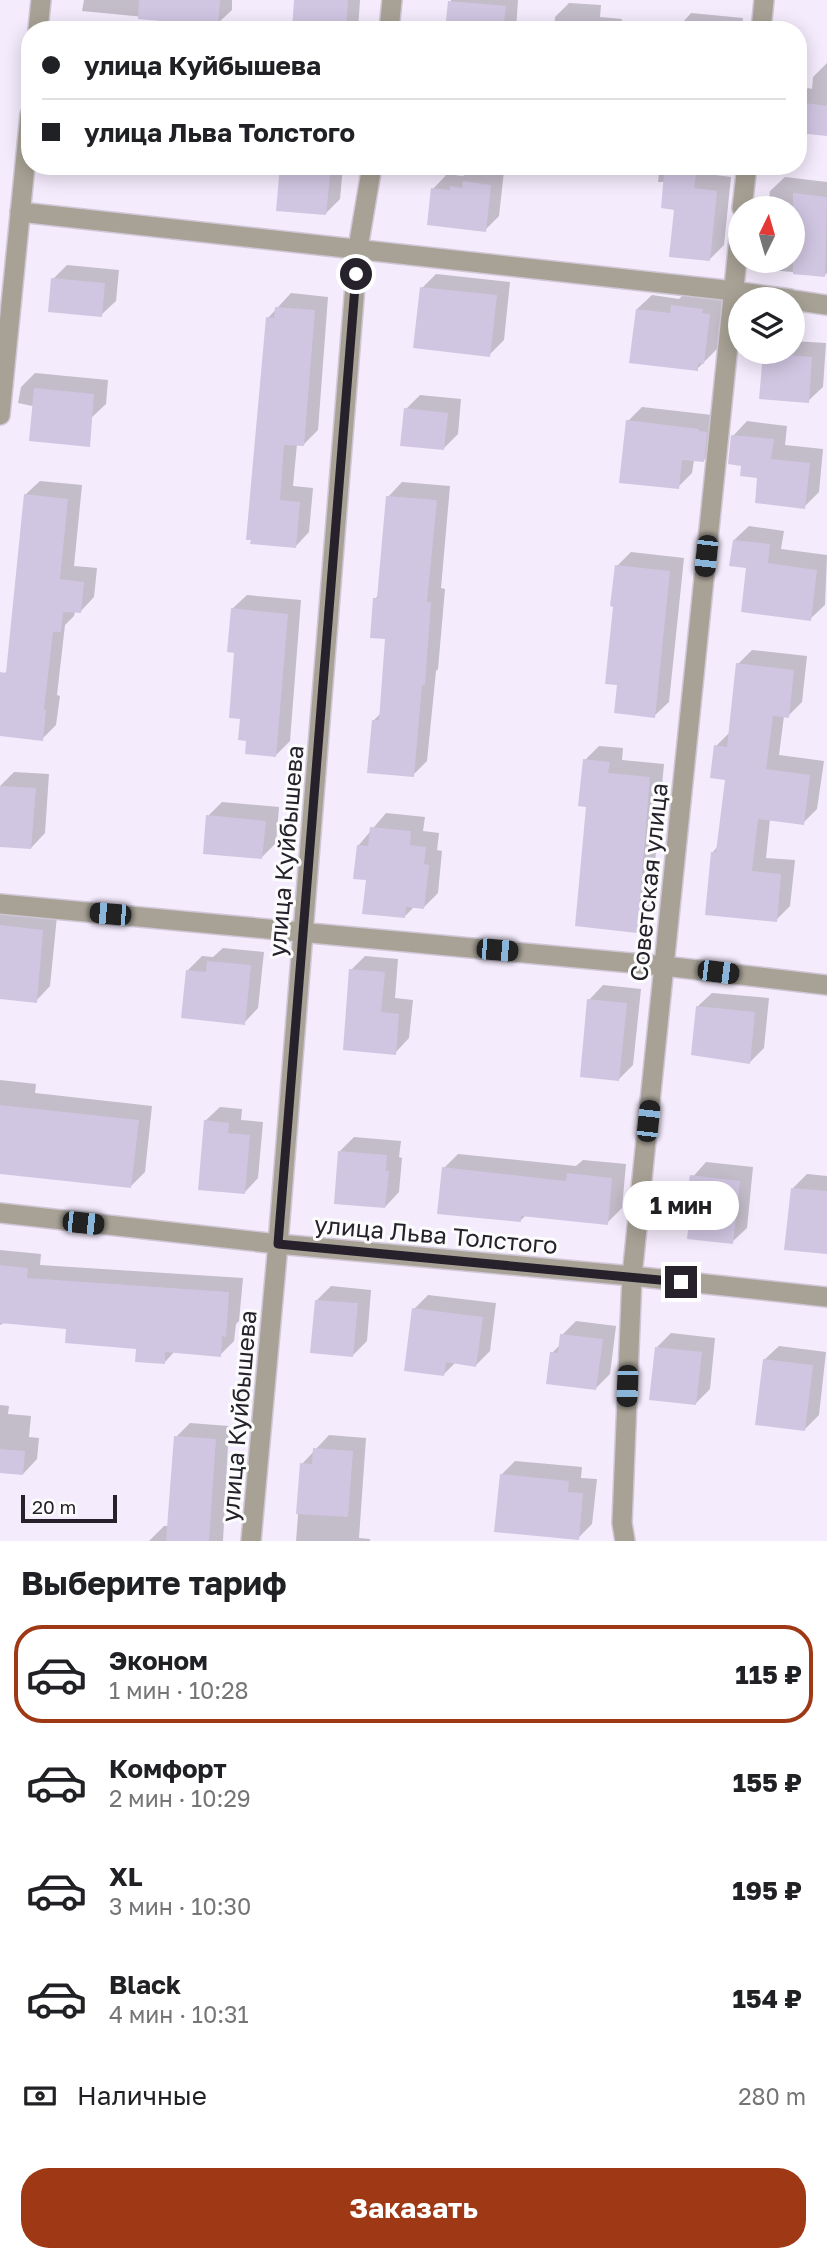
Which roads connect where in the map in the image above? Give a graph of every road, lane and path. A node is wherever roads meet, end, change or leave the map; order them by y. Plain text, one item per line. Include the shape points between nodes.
1 (41, 0) edge
2 (392, 0) edge
3 (764, 0) edge
4 (39, 21) edge
5 (390, 21) edge
6 (762, 21) edge
7 (24, 175) edge
8 (370, 175) edge
9 (746, 175) edge
10 (744, 196) edge
11 (20, 212) junction
12 (358, 248) junction
13 (728, 290) edge
14 (805, 301) edge
15 (827, 305) edge
16 (728, 349) edge
17 (0, 415) edge
18 (0, 904) edge
19 (303, 932) junction
20 (664, 966) junction
21 (827, 985) edge
22 (0, 1213) edge
23 (278, 1244) junction
24 (632, 1276) junction
25 (827, 1297) edge
26 (251, 1541) edge
27 (625, 1541) edge

1 - 4 street
2 - 5 street
3 - 6 street
7 - 11 street
8 - 12 street, улица Куйбышева
9 - 10 street
11 - 12 street
11 - 17 street
12 - 13 street
12 - 19 street, улица Куйбышева
14 - 15 street
16 - 20 street, Советская улица
18 - 19 street
19 - 20 street
19 - 23 street, улица Куйбышева
20 - 21 street
20 - 24 street, Советская улица
22 - 23 street, улица Льва Толстого
23 - 24 street, улица Льва Толстого
23 - 26 street, улица Куйбышева
24 - 25 street, улица Льва Толстого
24 - 27 street, Советская улица

